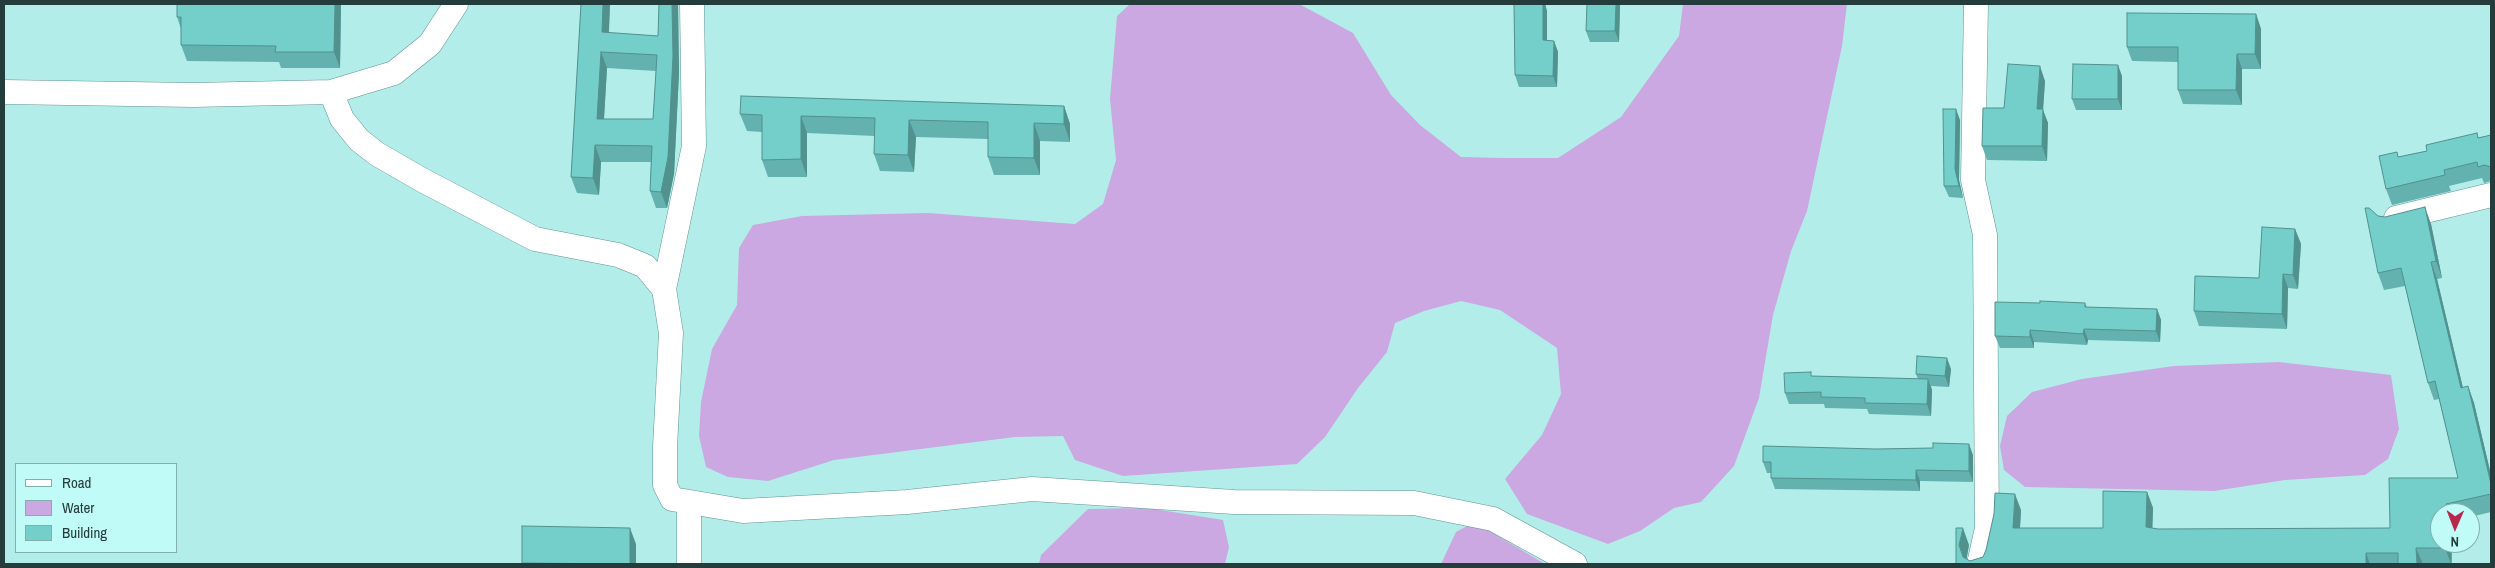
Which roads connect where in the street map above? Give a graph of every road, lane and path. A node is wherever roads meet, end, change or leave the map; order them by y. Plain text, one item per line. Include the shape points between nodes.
1 (456, 4) edge
2 (692, 4) edge
3 (1976, 4) edge
4 (4, 92) edge
5 (331, 92) junction
6 (2491, 194) edge
7 (2388, 220) edge
8 (664, 289) junction
9 (689, 502) junction
10 (689, 564) edge
11 (1575, 564) edge
12 (1979, 564) edge

1 - 5 street via 430,44 394,73
2 - 8 street via 694,146
3 - 12 street via 1973,180 1986,235 1987,528
4 - 5 street via 193,95
5 - 8 street via 342,119 376,154 535,239 618,255 645,266
6 - 7 street
8 - 9 street via 672,333 665,485 672,500
9 - 10 street
9 - 11 street via 743,511 907,502 1032,489 1234,502 1414,502 1493,519

